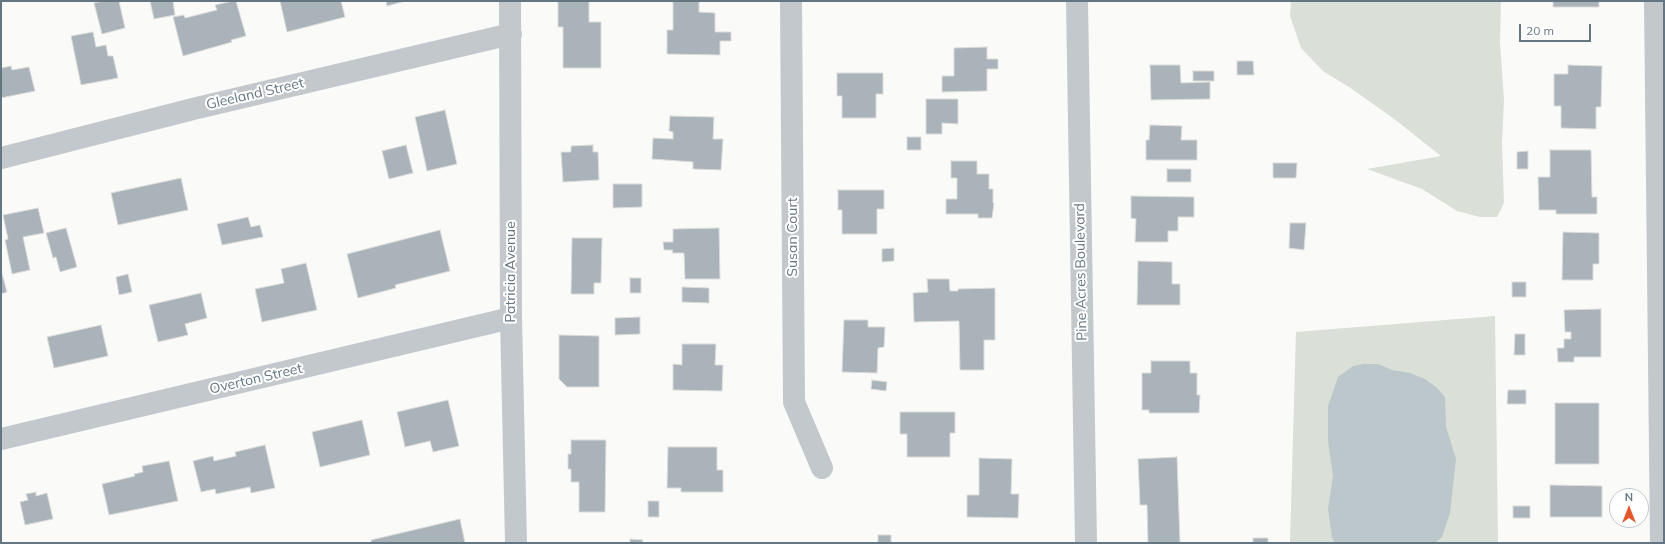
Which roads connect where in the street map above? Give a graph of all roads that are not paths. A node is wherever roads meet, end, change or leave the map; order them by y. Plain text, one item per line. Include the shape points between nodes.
1 (510, 1) edge
2 (791, 1) edge
3 (1077, 1) edge
4 (1656, 1) edge
5 (511, 34) junction
6 (1, 158) edge
7 (511, 318) junction
8 (1, 439) edge
9 (822, 468) dead end
10 (516, 543) edge
11 (1086, 543) edge
12 (1661, 543) edge

1 - 5 street, Patricia Avenue
2 - 9 street, Susan Court via 794,402
3 - 11 street, Pine Acres Boulevard
4 - 12 street
5 - 6 street, Gleeland Street via 197,108
5 - 7 street, Patricia Avenue
7 - 8 street, Overton Street
7 - 10 street, Patricia Avenue

